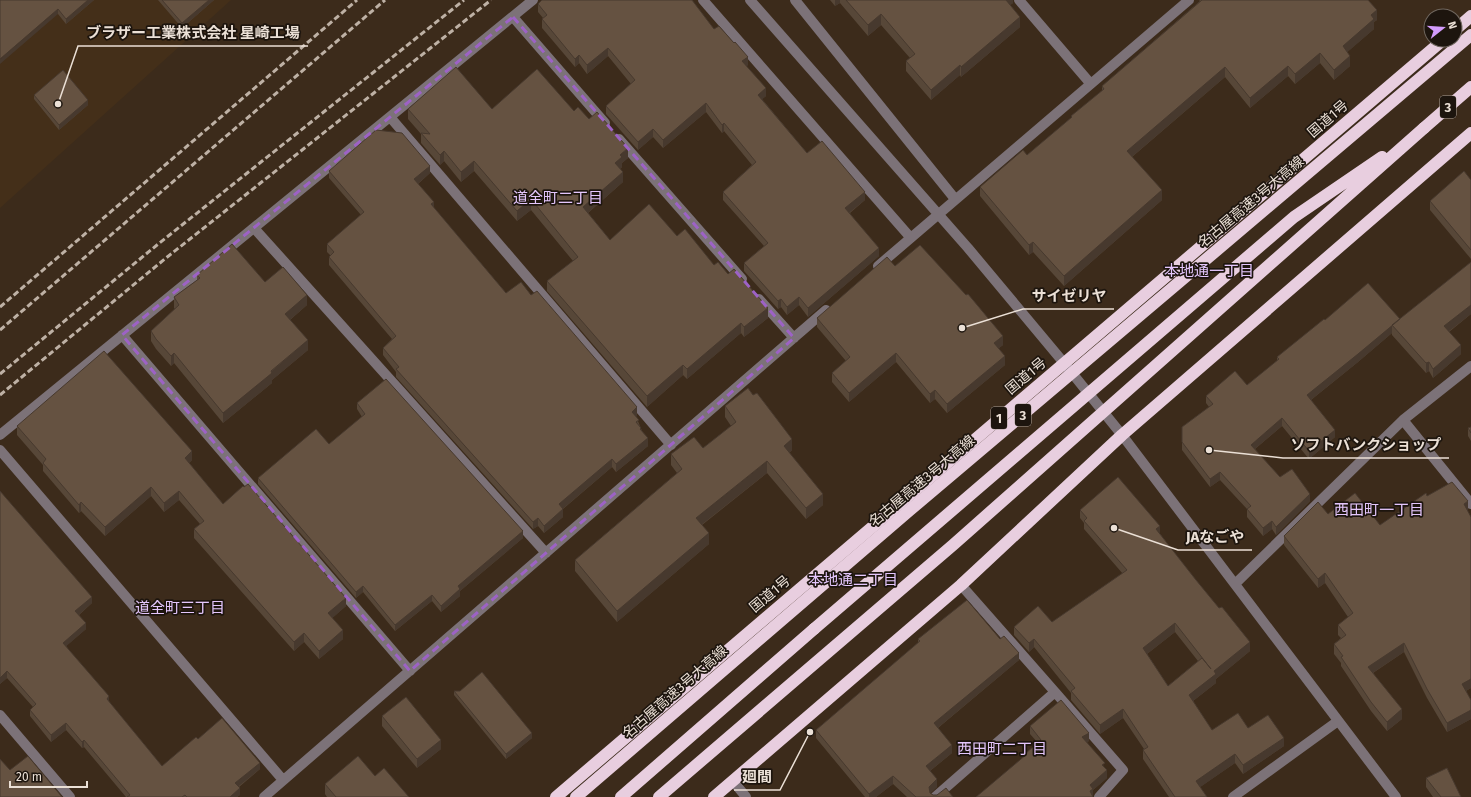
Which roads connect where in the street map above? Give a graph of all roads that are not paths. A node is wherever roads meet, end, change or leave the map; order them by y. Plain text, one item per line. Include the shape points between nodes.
1 (533, 0) edge
2 (704, 0) edge
3 (750, 0) edge
4 (795, 0) edge
5 (1019, 0) edge
6 (1189, 0) edge
7 (1471, 16) edge
8 (512, 17) junction
9 (1463, 23) edge
10 (1471, 35) edge
11 (1434, 48) edge
12 (1090, 83) junction
13 (1471, 87) edge
14 (390, 117) junction
15 (1424, 128) junction
16 (1471, 133) edge
17 (955, 199) junction
18 (938, 214) junction
19 (254, 228) junction
20 (910, 237) junction
21 (870, 273) edge
22 (835, 303) edge
23 (122, 335) junction
24 (794, 338) junction
25 (1064, 363) junction
26 (1471, 366) edge
27 (1403, 420) junction
28 (0, 435) edge
29 (1122, 435) junction
30 (671, 445) junction
31 (0, 450) edge
32 (1471, 504) edge
33 (546, 553) junction
34 (1235, 584) junction
35 (962, 585) junction
36 (410, 671) junction
37 (1055, 692) junction
38 (0, 715) edge
39 (1338, 721) junction
40 (283, 780) junction
41 (733, 781) junction
42 (70, 797) edge
43 (264, 797) edge
44 (556, 797) edge
45 (576, 797) edge
46 (621, 797) edge
47 (659, 797) edge
48 (714, 797) edge
49 (746, 797) edge
50 (935, 797) edge
51 (1099, 797) edge
52 (1233, 797) edge
53 (1396, 797) edge

1 - 8 street
2 - 20 street
3 - 18 street
4 - 17 street
5 - 12 street
6 - 12 street
7 - 9 highway
8 - 14 street
8 - 24 street
10 - 45 highway, 名古屋高速3号大高線 / 3, bridge
11 - 25 highway, 国道1号 / 1
12 - 17 street
13 - 15 highway, 3
14 - 19 street
14 - 30 street
15 - 46 highway, bridge via 1294,217
15 - 47 highway, 3, bridge via 953,545
16 - 29 highway
17 - 18 street
18 - 20 street
18 - 25 street
19 - 23 street
19 - 33 street
20 - 21 street
22 - 24 street
23 - 28 street
23 - 36 street
24 - 30 street
25 - 29 street
25 - 44 highway, 国道1号 / 1
26 - 27 street
27 - 32 street
27 - 34 street
29 - 34 street
29 - 35 highway
30 - 33 street
31 - 40 street
33 - 36 street
34 - 39 street
35 - 37 street
35 - 41 highway
36 - 40 street
37 - 50 street
37 - 51 street via 1123,770
38 - 42 street
39 - 52 street
39 - 53 street
40 - 43 street
41 - 48 highway
41 - 49 street

